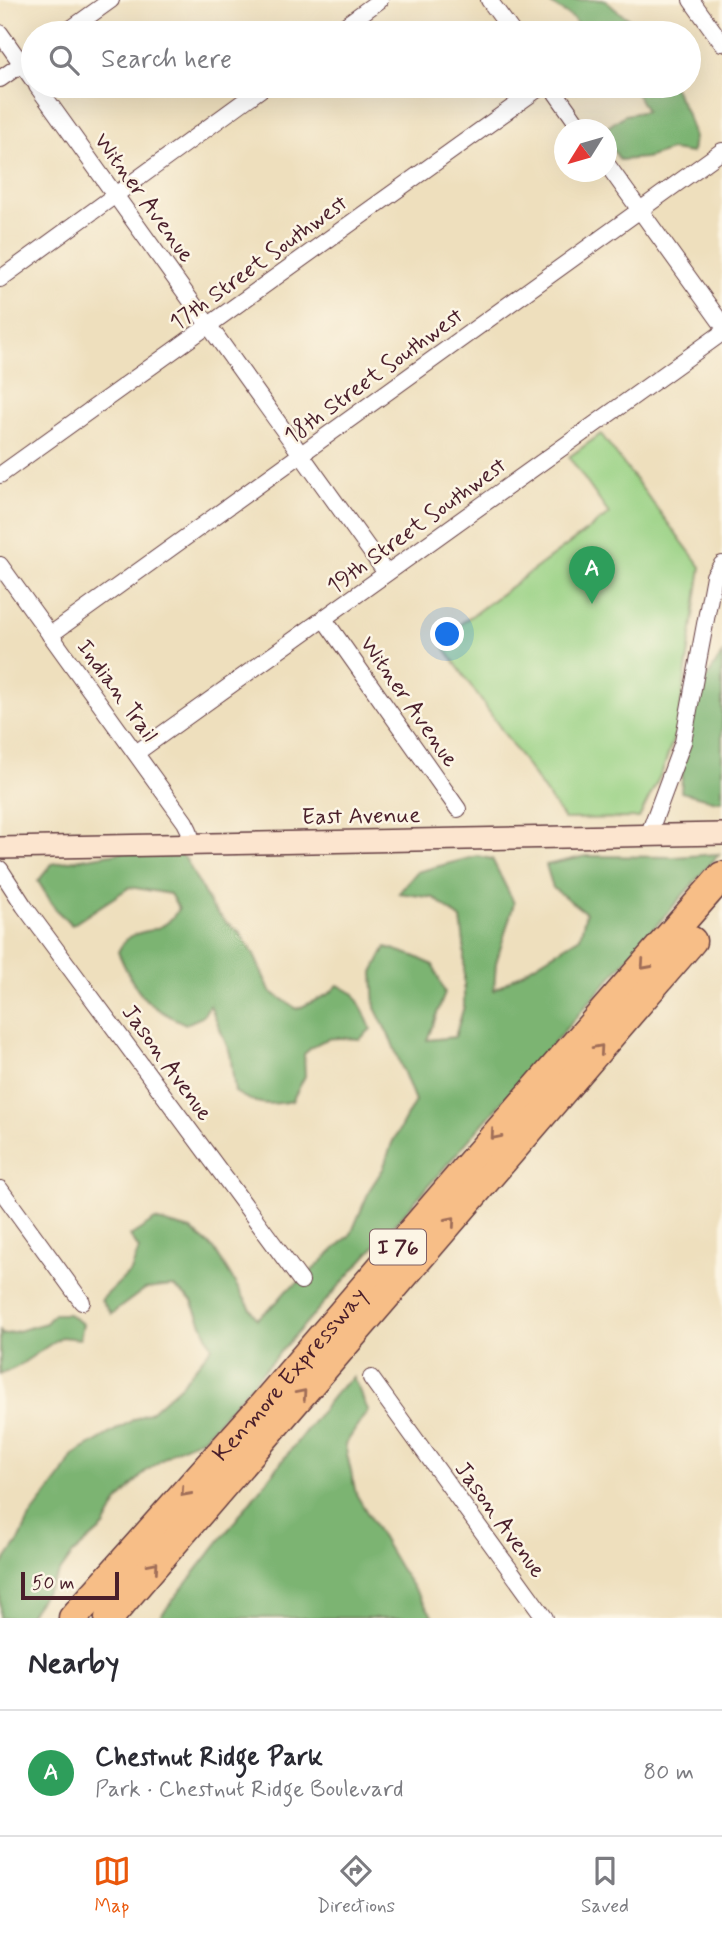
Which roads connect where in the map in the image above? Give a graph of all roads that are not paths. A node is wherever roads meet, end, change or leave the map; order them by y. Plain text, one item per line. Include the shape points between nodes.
1 (111, 0) edge
2 (380, 0) edge
3 (489, 0) edge
4 (691, 0) edge
5 (82, 21) edge
6 (351, 21) edge
7 (504, 21) edge
8 (0, 33) edge
9 (722, 43) edge
10 (21, 53) edge
11 (21, 65) edge
12 (0, 79) edge
13 (46, 98) edge
14 (249, 98) edge
15 (525, 98) edge
16 (560, 98) edge
17 (575, 119) edge
18 (722, 151) edge
19 (617, 177) edge
20 (116, 195) junction
21 (640, 210) junction
22 (0, 279) edge
23 (722, 324) edge
24 (209, 325) junction
25 (722, 333) edge
26 (301, 454) junction
27 (0, 475) edge
28 (722, 564) edge
29 (0, 565) edge
30 (386, 573) junction
31 (324, 619) junction
32 (50, 635) junction
33 (136, 753) junction
34 (458, 809) dead end
35 (722, 834) edge
36 (648, 836) junction
37 (192, 844) junction
38 (0, 848) edge
39 (0, 869) edge
40 (722, 876) edge
41 (722, 906) edge
42 (0, 1189) edge
43 (302, 1281) dead end
44 (82, 1302) dead end
45 (371, 1378) dead end
46 (73, 1618) edge
47 (109, 1618) edge
48 (545, 1618) edge

1 - 5 street
2 - 6 street
3 - 7 street
4 - 9 street
8 - 10 street
11 - 12 street
13 - 20 street, Witner Avenue
14 - 20 street
15 - 24 street, 17th Street Southwest
16 - 17 street
18 - 21 street, 18th Street Southwest
19 - 21 street
20 - 22 street
20 - 24 street, Witner Avenue
21 - 23 street
21 - 26 street, 18th Street Southwest
24 - 26 street, Witner Avenue
24 - 27 street, 17th Street Southwest
25 - 30 street, 19th Street Southwest
26 - 30 street, Witner Avenue
26 - 32 street, 18th Street Southwest
28 - 36 street via 714,576 683,742
29 - 32 street, Indian Trail
30 - 31 street, 19th Street Southwest
31 - 33 street, 19th Street Southwest
31 - 34 street, Witner Avenue
32 - 33 street, Indian Trail
33 - 37 street, Indian Trail via 186,825
35 - 36 main road, East Avenue
36 - 37 main road, East Avenue
37 - 38 main road, East Avenue
39 - 43 street, Jason Avenue
40 -> 46 highway, Kenmore Expressway / I 76
47 -> 41 highway, Kenmore Expressway / I 76
42 - 44 street
45 - 48 street, Jason Avenue

